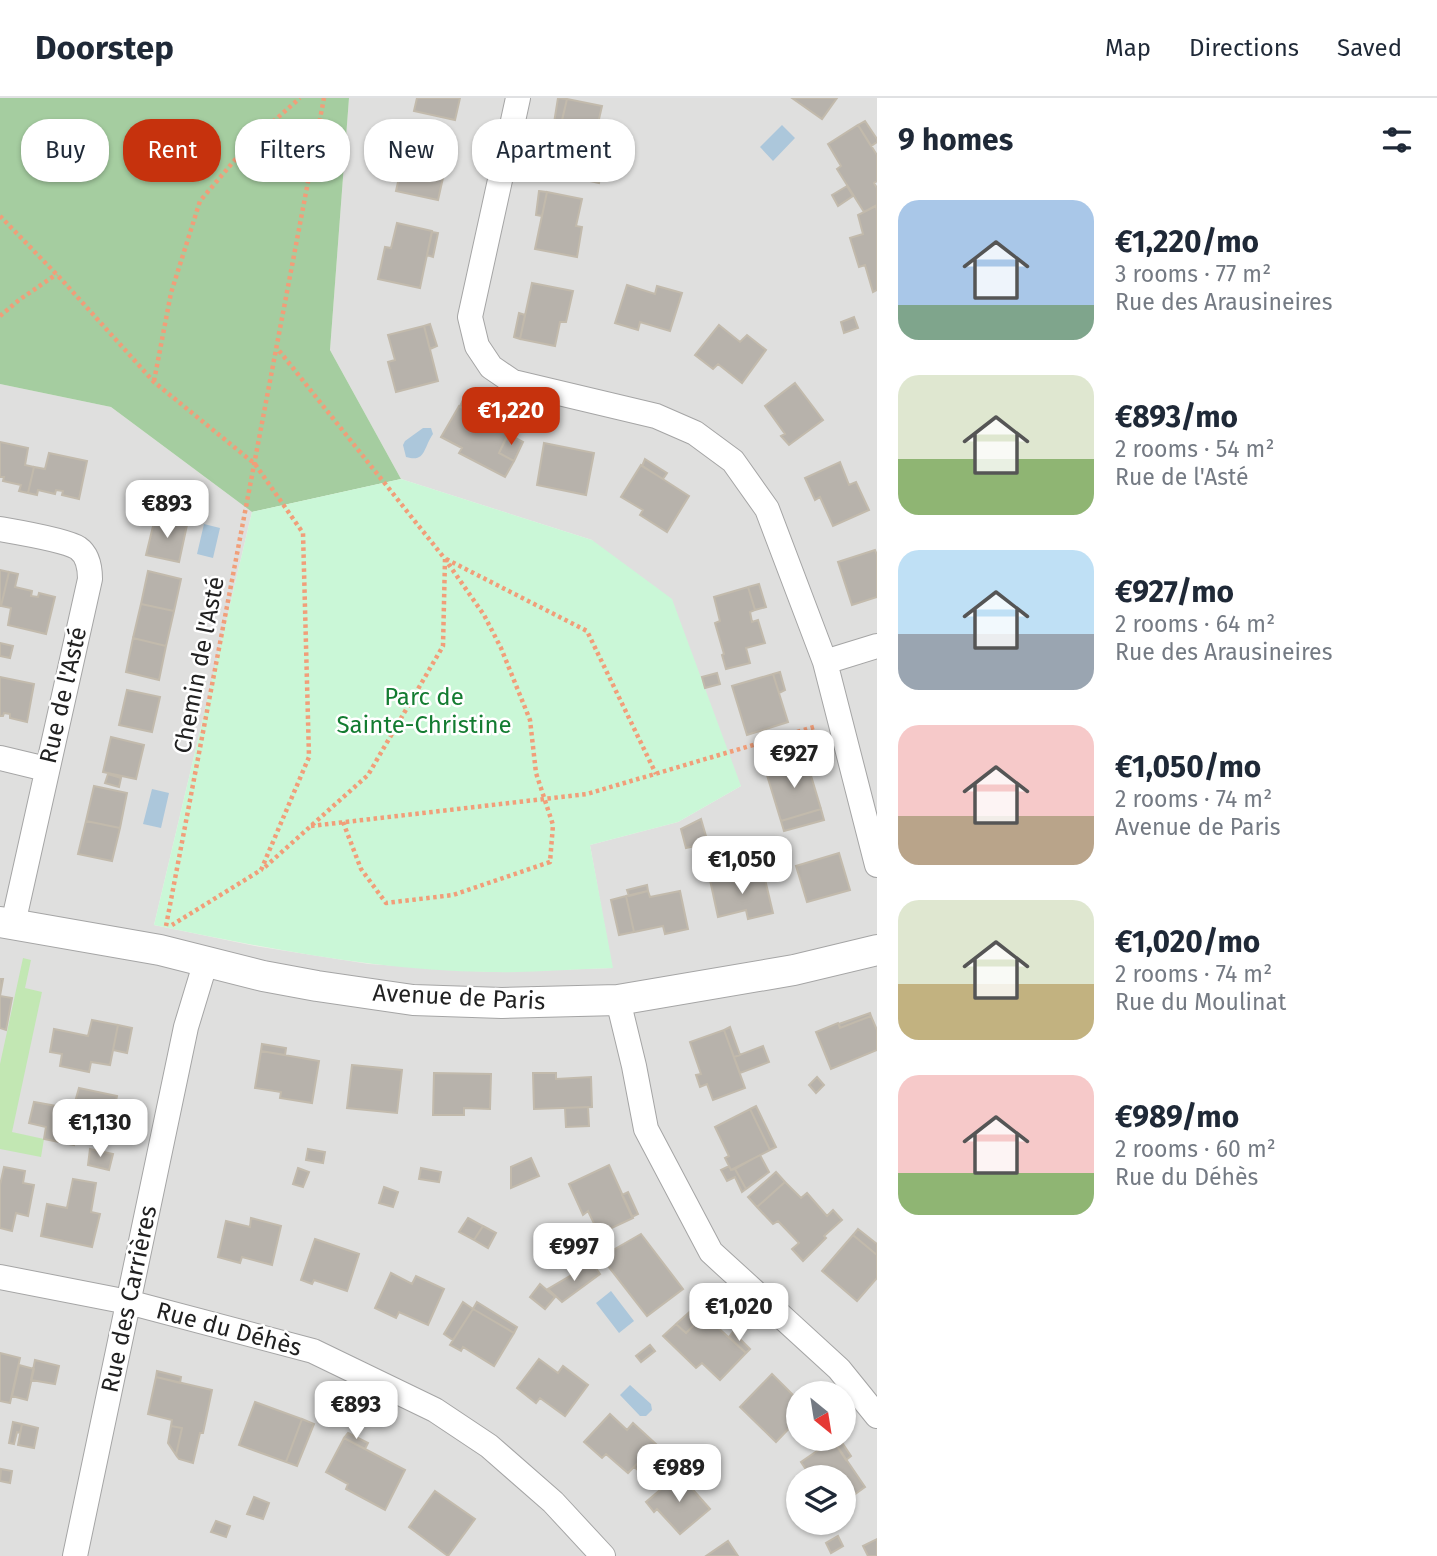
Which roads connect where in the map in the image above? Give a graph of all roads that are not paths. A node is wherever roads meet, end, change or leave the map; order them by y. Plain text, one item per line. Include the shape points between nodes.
1 (518, 98) edge
2 (0, 529) edge
3 (877, 646) edge
4 (825, 662) junction
5 (0, 758) edge
6 (46, 769) junction
7 (877, 865) edge
8 (6, 923) edge
9 (877, 950) edge
10 (206, 961) junction
11 (618, 1000) junction
12 (0, 1276) edge
13 (128, 1302) junction
14 (877, 1416) edge
15 (75, 1556) edge
16 (603, 1556) edge

1 - 4 street via 470,317 477,346 491,367 513,382 656,416 695,433 733,461 767,509
2 - 6 street, Rue de l'Asté via 79,549 90,566
3 - 4 street
4 - 7 street
5 - 6 street
6 - 8 street, Rue de l'Asté
8 - 10 street, Avenue de Paris
9 - 11 street, Avenue de Paris via 794,970
10 - 11 street, Avenue de Paris via 317,986 413,1000
10 - 13 street, Rue des Carrières via 187,1027
11 - 14 street via 646,1129 711,1252 839,1369
12 - 13 street, Rue du Déhès
13 - 15 street, Rue des Carrières
13 - 16 street, Rue du Déhès via 313,1351 435,1410 489,1446 553,1502

